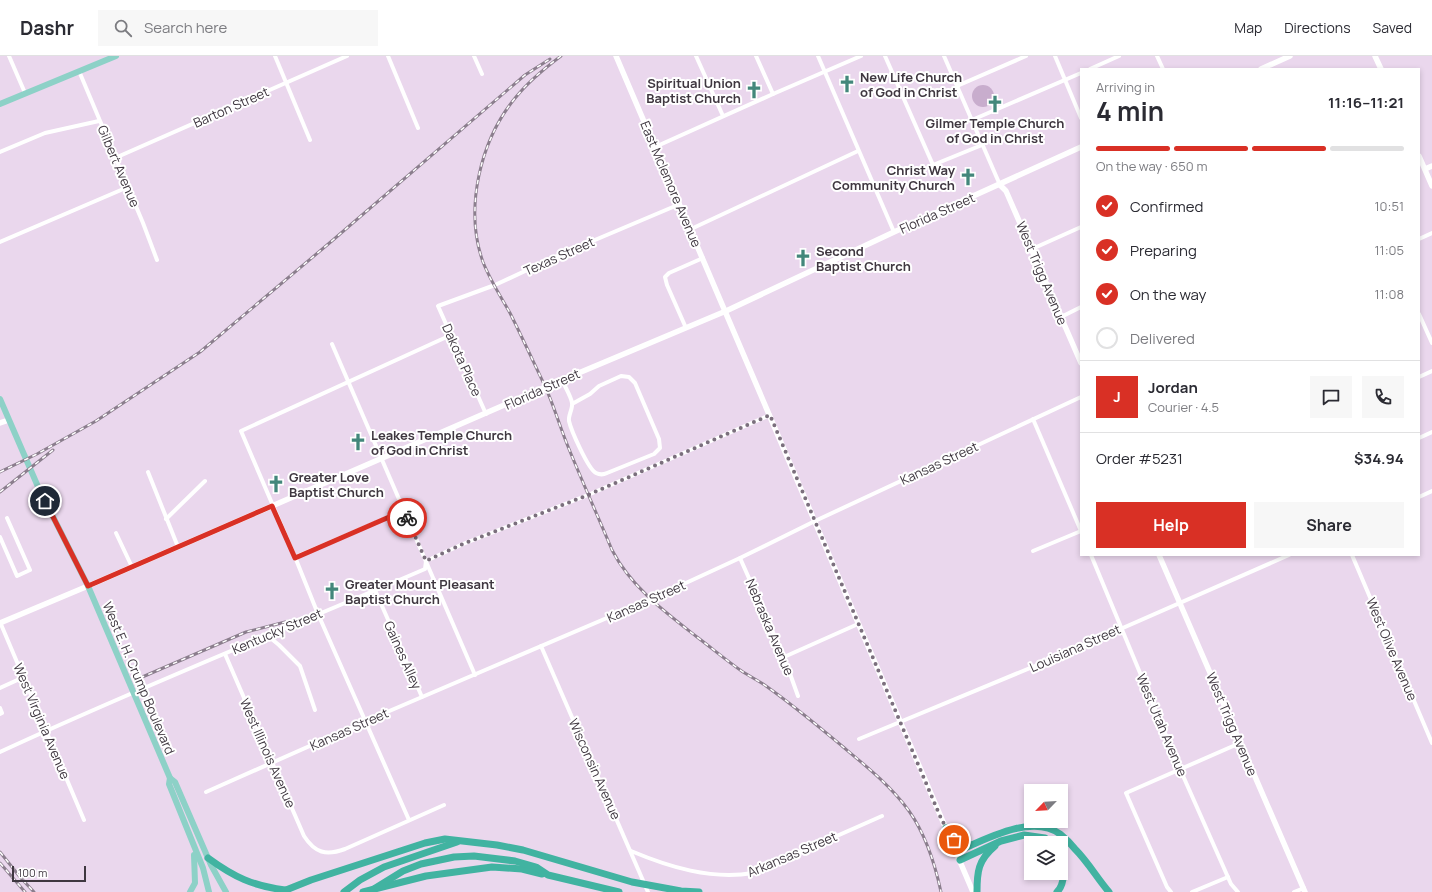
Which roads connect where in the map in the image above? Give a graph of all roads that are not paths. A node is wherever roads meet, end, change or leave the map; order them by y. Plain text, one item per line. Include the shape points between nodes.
1 (9, 56) edge
2 (275, 56) edge
3 (347, 56) edge
4 (388, 56) edge
5 (474, 56) edge
6 (616, 56) edge
7 (696, 56) edge
8 (756, 56) edge
9 (818, 56) edge
10 (861, 56) edge
11 (885, 56) edge
12 (944, 56) edge
13 (1026, 56) edge
14 (1055, 56) edge
15 (1119, 56) edge
16 (1157, 56) edge
17 (1289, 56) edge
18 (1375, 56) edge
19 (112, 57) edge
20 (1092, 68) edge
21 (1163, 68) edge
22 (1263, 68) edge
23 (1381, 68) edge
24 (79, 71) junction
25 (825, 71) junction
26 (1080, 73) edge
27 (482, 74) dead end
28 (1065, 80) junction
29 (286, 82) junction
30 (957, 86) junction
31 (25, 93) junction
32 (773, 94) junction
33 (0, 104) edge
34 (723, 116) junction
35 (1080, 116) edge
36 (972, 120) junction
37 (99, 121) junction
38 (418, 128) dead end
39 (310, 140) dead end
40 (982, 145) junction
41 (655, 147) junction
42 (1080, 147) edge
43 (858, 150) junction
44 (0, 152) edge
45 (115, 158) junction
46 (1420, 158) edge
47 (1432, 166) edge
48 (1425, 169) junction
49 (1000, 185) junction
50 (1432, 186) edge
51 (128, 187) junction
52 (680, 204) junction
53 (1080, 227) edge
54 (691, 229) junction
55 (894, 232) junction
56 (1432, 233) edge
57 (1420, 239) edge
58 (0, 242) edge
59 (1032, 249) junction
60 (703, 258) junction
61 (157, 260) dead end
62 (438, 306) joint
63 (1080, 307) edge
64 (726, 311) junction
65 (1061, 316) junction
66 (1420, 316) edge
67 (686, 328) junction
68 (451, 335) junction
69 (1432, 343) edge
70 (332, 344) dead end
71 (1080, 361) edge
72 (1432, 371) edge
73 (1420, 377) edge
74 (562, 380) junction
75 (348, 381) junction
76 (1080, 397) edge
77 (0, 399) edge
78 (572, 404) junction
79 (486, 414) junction
80 (770, 415) junction
81 (1033, 419) junction
82 (9, 420) junction
83 (0, 423) edge
84 (1432, 432) edge
85 (1420, 438) edge
86 (382, 459) junction
87 (148, 472) dead end
88 (205, 481) dead end
89 (1432, 491) edge
90 (1420, 497) edge
91 (272, 506) junction
92 (403, 511) junction
93 (7, 518) dead end
94 (166, 518) junction
95 (814, 521) junction
96 (1080, 529) edge
97 (1080, 531) edge
98 (116, 533) dead end
99 (0, 537) edge
100 (178, 546) junction
101 (2, 547) edge
102 (1033, 551) dead end
103 (1091, 556) edge
104 (1159, 556) edge
105 (1287, 556) edge
106 (1352, 556) edge
107 (295, 558) junction
108 (740, 558) junction
109 (426, 561) junction
110 (132, 567) junction
111 (88, 586) junction
112 (375, 590) junction
113 (1180, 603) junction
114 (318, 614) junction
115 (0, 623) edge
116 (858, 624) junction
117 (1121, 628) junction
118 (268, 636) junction
119 (541, 646) junction
120 (224, 654) junction
121 (784, 657) junction
122 (475, 675) junction
123 (24, 677) junction
124 (1, 688) edge
125 (133, 693) junction
126 (798, 696) dead end
127 (422, 697) junction
128 (0, 708) edge
129 (315, 710) dead end
130 (1, 714) edge
131 (366, 721) junction
132 (900, 722) junction
133 (46, 730) junction
134 (859, 739) dead end
135 (1240, 743) junction
136 (1432, 743) edge
137 (0, 752) edge
138 (272, 764) junction
139 (1180, 769) junction
140 (170, 778) junction
141 (206, 792) dead end
142 (444, 805) dead end
143 (882, 816) dead end
144 (84, 820) dead end
145 (410, 820) junction
146 (946, 828) junction
147 (1034, 836) edge
148 (460, 841) junction
149 (1001, 841) junction
150 (972, 845) junction
151 (194, 847) junction
152 (631, 851) junction
153 (956, 852) junction
154 (208, 858) junction
155 (960, 860) junction
156 (548, 875) junction
157 (1228, 877) junction
158 (1063, 880) edge
159 (1305, 890) edge
160 (283, 891) edge
161 (190, 892) edge
162 (209, 892) edge
163 (220, 892) edge
164 (226, 892) edge
165 (344, 892) edge
166 (363, 892) edge
167 (369, 892) edge
168 (619, 892) edge
169 (648, 892) edge
170 (699, 892) edge
171 (973, 892) edge
172 (977, 892) edge
173 (1057, 892) edge
174 (1110, 892) edge
175 (1171, 892) edge
176 (1192, 892) edge
177 (1238, 892) edge
178 (1294, 892) edge

1 - 31 street
2 - 29 street
3 - 29 street, Barton Street
4 - 38 street
5 - 27 street
6 - 41 main road, East Mclemore Avenue
7 - 34 street
8 - 32 street
9 - 25 street
10 - 25 street
11 - 40 street via 933,165
12 - 30 street
13 - 30 street
14 - 28 street
15 - 20 street
16 - 21 street
17 - 22 main road
18 - 23 main road
19 - 24 main road
24 - 31 main road
24 - 37 street, Gilbert Avenue
25 - 32 street
25 - 43 street
26 - 28 street
28 - 35 street
28 - 36 street
29 - 39 street
29 - 45 street, Barton Street
30 - 36 street
31 - 33 main road
32 - 34 street
34 - 41 street
36 - 40 street
37 - 44 street via 45,132
37 - 45 street, Gilbert Avenue
40 - 49 street
41 - 52 main road, East Mclemore Avenue
42 - 49 main road, Florida Street
43 - 54 street
43 - 55 street
45 - 51 street, Gilbert Avenue
46 - 48 main road
47 - 48 main road
48 - 50 main road
49 - 55 main road, Florida Street
49 - 59 main road, West Trigg Avenue via 1006,191
51 - 58 street
51 - 61 street, Gilbert Avenue
52 - 54 main road, East Mclemore Avenue
52 - 62 street, Texas Street via 495,285
53 - 59 street
54 - 60 main road, East Mclemore Avenue
55 - 64 main road, Florida Street
56 - 57 street
59 - 65 main road, West Trigg Avenue
60 - 64 main road, East Mclemore Avenue
60 - 67 street via 671,273 665,279
62 - 68 street, Dakota Place
63 - 65 street
64 - 67 main road, Florida Street
64 - 80 main road, East Mclemore Avenue
65 - 71 main road, West Trigg Avenue
66 - 69 street
67 - 74 main road, Florida Street
68 - 75 street
68 - 79 street, Dakota Place
70 - 75 street
72 - 73 street
74 - 78 street
74 - 79 main road, Florida Street
75 - 86 street
75 - 91 street via 241,431
76 - 81 street, Kansas Street
77 - 82 main road, West E. H. Crump Boulevard
78 - 78 street via 569,422 588,465 596,473 607,473 654,454 660,448 659,439 635,383 628,377 621,376 599,386
79 - 86 main road, Florida Street
80 - 95 main road, East Mclemore Avenue
80 - 109 street, Kentucky Street via 588,495
81 - 95 street, Kansas Street
81 - 96 street
82 - 83 main road
82 - 111 main road, West E. H. Crump Boulevard via 39,489
84 - 85 street
86 - 91 main road, Florida Street
86 - 92 street
87 - 94 street
88 - 94 street
89 - 90 street
91 - 100 main road, Florida Street
91 - 107 street
92 - 107 street
92 - 109 street
93 - 101 street via 30,570 17,576
94 - 100 street
95 - 108 street, Kansas Street
95 - 116 main road, East Mclemore Avenue
97 - 102 street
98 - 110 street
99 - 101 street
100 - 110 main road, Florida Street
103 - 117 street, West Utah Avenue
104 - 113 main road, West Trigg Avenue
105 - 113 street, Louisiana Street
106 - 136 street, West Olive Avenue
107 - 114 street
108 - 119 street, Kansas Street
108 - 121 street, Nebraska Avenue
109 - 112 street, Kentucky Street via 425,569
109 - 122 street
110 - 111 main road, Florida Street
111 - 115 main road, Florida Street
111 - 125 main road, West E. H. Crump Boulevard
112 - 114 street, Kentucky Street
112 - 127 street, Gaines Alley
113 - 117 street, Louisiana Street
113 - 135 main road, West Trigg Avenue
114 - 118 street, Kentucky Street
114 - 131 street
115 - 123 street, West Virginia Avenue
116 - 121 street
116 - 132 main road, East Mclemore Avenue
117 - 132 street, Louisiana Street
117 - 139 street, West Utah Avenue
118 - 120 street, Kentucky Street
118 - 129 street via 300,666
119 - 122 street, Kansas Street
119 - 152 street, Wisconsin Avenue
120 - 125 street, Kentucky Street
120 - 138 street, West Illinois Avenue
121 - 126 street, Nebraska Avenue
122 - 127 street, Kansas Street
123 - 124 street
123 - 133 street, West Virginia Avenue
125 - 133 street, Kentucky Street
125 - 140 main road, West E. H. Crump Boulevard
127 - 131 street, Kansas Street
128 - 130 street
131 - 138 street, Kansas Street
131 - 145 street
132 - 134 street, Louisiana Street
132 - 146 main road, East Mclemore Avenue
133 - 137 street, Kentucky Street
133 - 144 street, West Virginia Avenue
135 - 139 street
135 - 159 main road, West Trigg Avenue
138 - 141 street, Kansas Street
138 - 145 street, West Illinois Avenue via 304,836 316,850 326,853 338,852
139 - 157 street, West Utah Avenue
139 - 175 street via 1126,793
140 - 151 main road, West E. H. Crump Boulevard via 169,784
140 - 154 main road, West E. H. Crump Boulevard via 175,782
142 - 145 street
143 - 152 street, Arkansas Street via 753,873 738,876 677,868
146 - 150 highway via 957,842
146 - 153 main road, East Mclemore Avenue
147 - 149 highway via 1024,834
148 - 160 highway via 445,839 425,843
148 - 165 highway via 384,867
148 - 170 highway via 497,844 632,882
149 - 155 highway
149 - 172 highway via 982,860 977,872
150 - 153 highway
150 - 174 highway via 1020,827 1042,827 1059,833
151 - 161 main road via 195,883
151 - 162 main road, West E. H. Crump Boulevard
152 - 169 street, Wisconsin Avenue
153 - 155 main road, East Mclemore Avenue
154 - 160 highway via 241,879
154 - 164 main road, West E. H. Crump Boulevard
155 - 171 main road, East Mclemore Avenue
156 - 166 highway via 522,869 492,867 426,876
156 - 167 highway via 536,867 515,861 474,856 441,859 403,871
156 - 168 highway
157 - 176 street
157 - 177 street, West Utah Avenue
158 - 173 highway
159 - 178 street
163 - 164 main road

